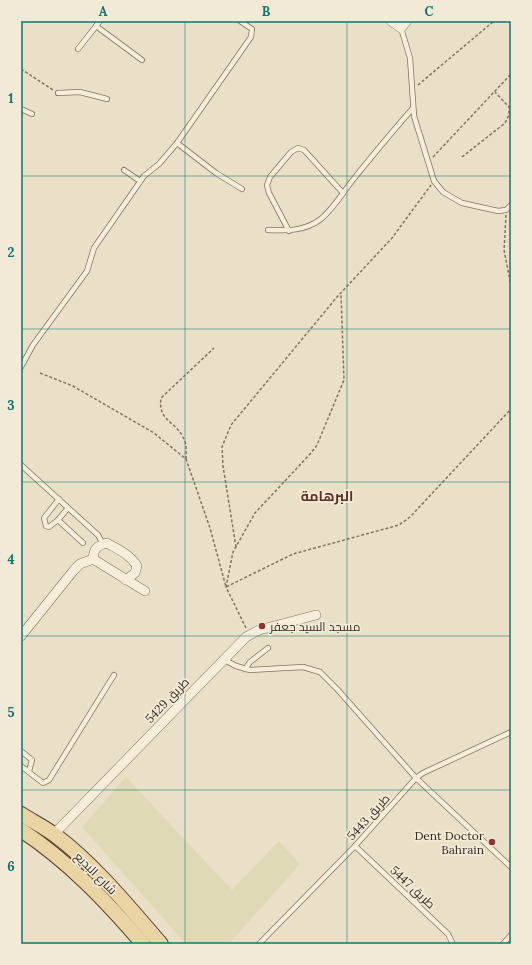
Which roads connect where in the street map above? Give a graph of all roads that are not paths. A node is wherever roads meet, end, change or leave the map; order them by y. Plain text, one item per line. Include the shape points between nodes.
1 (100, 21) edge
2 (240, 21) edge
3 (391, 21) edge
4 (404, 25) edge
5 (96, 26) junction
6 (78, 49) dead end
7 (142, 60) dead end
8 (58, 93) road end
9 (107, 99) dead end
10 (413, 108) junction
11 (21, 109) edge
12 (32, 114) dead end
13 (177, 143) junction
14 (124, 170) dead end
15 (140, 181) junction
16 (242, 189) dead end
17 (343, 193) junction
18 (511, 205) edge
19 (268, 230) dead end
20 (289, 231) junction
21 (21, 367) edge
22 (21, 465) edge
23 (59, 499) junction
24 (68, 508) junction
25 (58, 520) junction
26 (83, 543) dead end
27 (103, 544) junction
28 (93, 559) junction
29 (126, 580) junction
30 (145, 591) dead end
31 (316, 615) dead end
32 (21, 636) edge
33 (268, 648) dead end
34 (223, 659) junction
35 (245, 669) junction
36 (114, 675) dead end
37 (511, 732) edge
38 (21, 751) edge
39 (21, 766) edge
40 (29, 771) junction
41 (416, 778) junction
42 (21, 814) edge
43 (21, 830) edge
44 (54, 834) junction
45 (355, 846) junction
46 (511, 867) edge
47 (511, 935) edge
48 (143, 944) edge
49 (161, 944) edge
50 (259, 944) edge
51 (453, 944) edge
52 (503, 944) edge

1 - 5 lane
2 - 13 lane via 252,29 251,37
3 - 4 street
4 - 10 lane via 410,58
5 - 6 lane
5 - 7 lane
8 - 9 lane via 80,92
10 - 17 lane
10 - 18 lane via 434,180 443,192 462,203 494,210 506,210
11 - 12 lane
13 - 15 lane
13 - 16 lane
14 - 15 lane
15 - 21 lane via 94,248 87,271 33,345
17 - 20 lane via 320,219 300,230
17 - 20 lane via 304,150 298,148 291,152 270,178 267,186
19 - 20 lane
22 - 23 lane
23 - 24 lane
23 - 25 lane via 44,518 46,526 49,527
24 - 25 lane
24 - 27 lane via 98,535
25 - 26 lane
27 - 28 street via 95,548
27 - 29 street via 107,543 134,561 137,566 135,573
28 - 29 street
28 - 32 street via 80,564 74,570
29 - 30 street
31 - 34 street, طريق 5429 via 259,630 249,635
33 - 35 lane
34 - 35 lane
34 - 44 street, طريق 5429
35 - 41 lane via 303,667 320,672
36 - 40 lane via 49,780 43,783
37 - 41 lane, طريق 5443 via 423,772
38 - 40 lane via 32,760
39 - 40 lane
41 - 45 lane, طريق 5443
41 - 46 lane
42 - 44 main road, شارع البديع
43 - 48 main road, شارع البديع via 90,885
44 - 49 main road, شارع البديع via 94,870
45 - 50 lane, طريق 5443
45 - 51 lane, طريق 5447 via 448,934
47 - 52 lane

